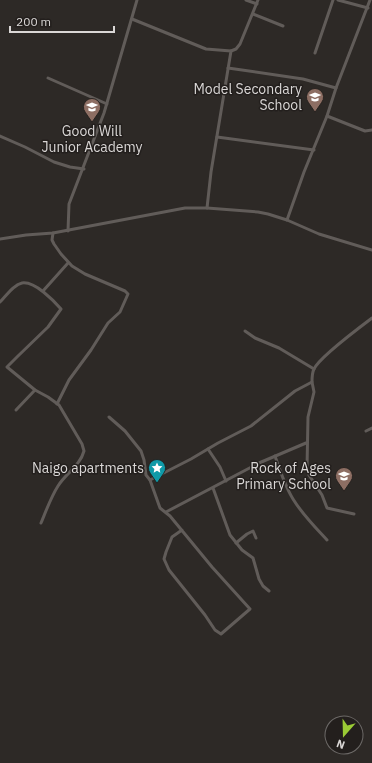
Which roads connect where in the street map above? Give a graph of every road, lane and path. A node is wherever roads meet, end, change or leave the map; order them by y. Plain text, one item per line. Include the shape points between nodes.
1 (137, 0) edge
2 (246, 0) edge
3 (333, 0) edge
4 (338, 0) edge
5 (370, 0) edge
6 (257, 2) edge
7 (368, 8) junction
8 (253, 14) junction
9 (132, 19) junction
10 (283, 26) dead end
11 (231, 51) junction
12 (314, 53) dead end
13 (228, 68) junction
14 (48, 78) dead end
15 (336, 88) junction
16 (107, 104) junction
17 (327, 116) junction
18 (372, 130) edge
19 (0, 136) edge
20 (217, 137) junction
21 (314, 150) junction
22 (84, 169) junction
23 (207, 208) junction
24 (287, 220) junction
25 (68, 231) junction
26 (53, 233) junction
27 (0, 239) edge
28 (372, 250) edge
29 (68, 263) junction
30 (43, 291) junction
31 (0, 302) edge
32 (372, 318) edge
33 (245, 331) dead end
34 (314, 369) junction
35 (312, 382) junction
36 (35, 390) junction
37 (57, 404) junction
38 (16, 410) dead end
39 (109, 417) dead end
40 (372, 428) edge
41 (366, 431) dead end
42 (306, 443) junction
43 (208, 449) junction
44 (275, 456) junction
45 (150, 480) junction
46 (226, 480) junction
47 (212, 488) junction
48 (166, 512) junction
49 (354, 514) dead end
50 (41, 523) dead end
51 (182, 530) junction
52 (256, 538) dead end
53 (327, 540) dead end
54 (236, 543) junction
55 (269, 591) dead end

1 - 9 street
2 - 6 street
3 - 12 street
4 - 7 street
5 - 7 street
6 - 8 street
7 - 15 street
8 - 10 street
8 - 11 street via 240,44
9 - 11 street via 206,49
9 - 16 street
11 - 13 street
13 - 15 street via 303,79
13 - 20 street
14 - 16 street
15 - 17 street
16 - 22 street
17 - 18 street via 365,131
17 - 21 street
19 - 22 street via 54,162
20 - 21 street
20 - 23 street
21 - 24 street
22 - 25 street via 68,208
23 - 24 street via 258,212
23 - 25 street via 184,208
24 - 28 street via 320,234
25 - 26 street
26 - 27 street
26 - 29 street via 52,240
29 - 30 street
29 - 37 street via 128,294 120,312 108,323 92,350 69,380
30 - 31 street via 22,283
30 - 36 street via 61,308 61,311 7,367
32 - 34 street via 320,361
33 - 34 street
34 - 35 street
35 - 42 street via 314,392 308,417
35 - 43 street via 295,391 251,426
36 - 37 street
36 - 38 street
37 - 50 street via 84,451 77,466 57,487
39 - 45 street via 125,431 141,452
40 - 41 street
42 - 44 street
42 - 49 street via 306,468 327,508
43 - 45 street
43 - 46 street
44 - 46 street
44 - 53 street via 293,499
45 - 48 street via 160,508
46 - 47 street
47 - 48 street
47 - 54 street via 228,530
48 - 51 street
51 - 51 street via 172,537 164,557 165,562 215,630 221,634 250,609
52 - 54 street via 253,531
54 - 55 street via 253,558 259,578

